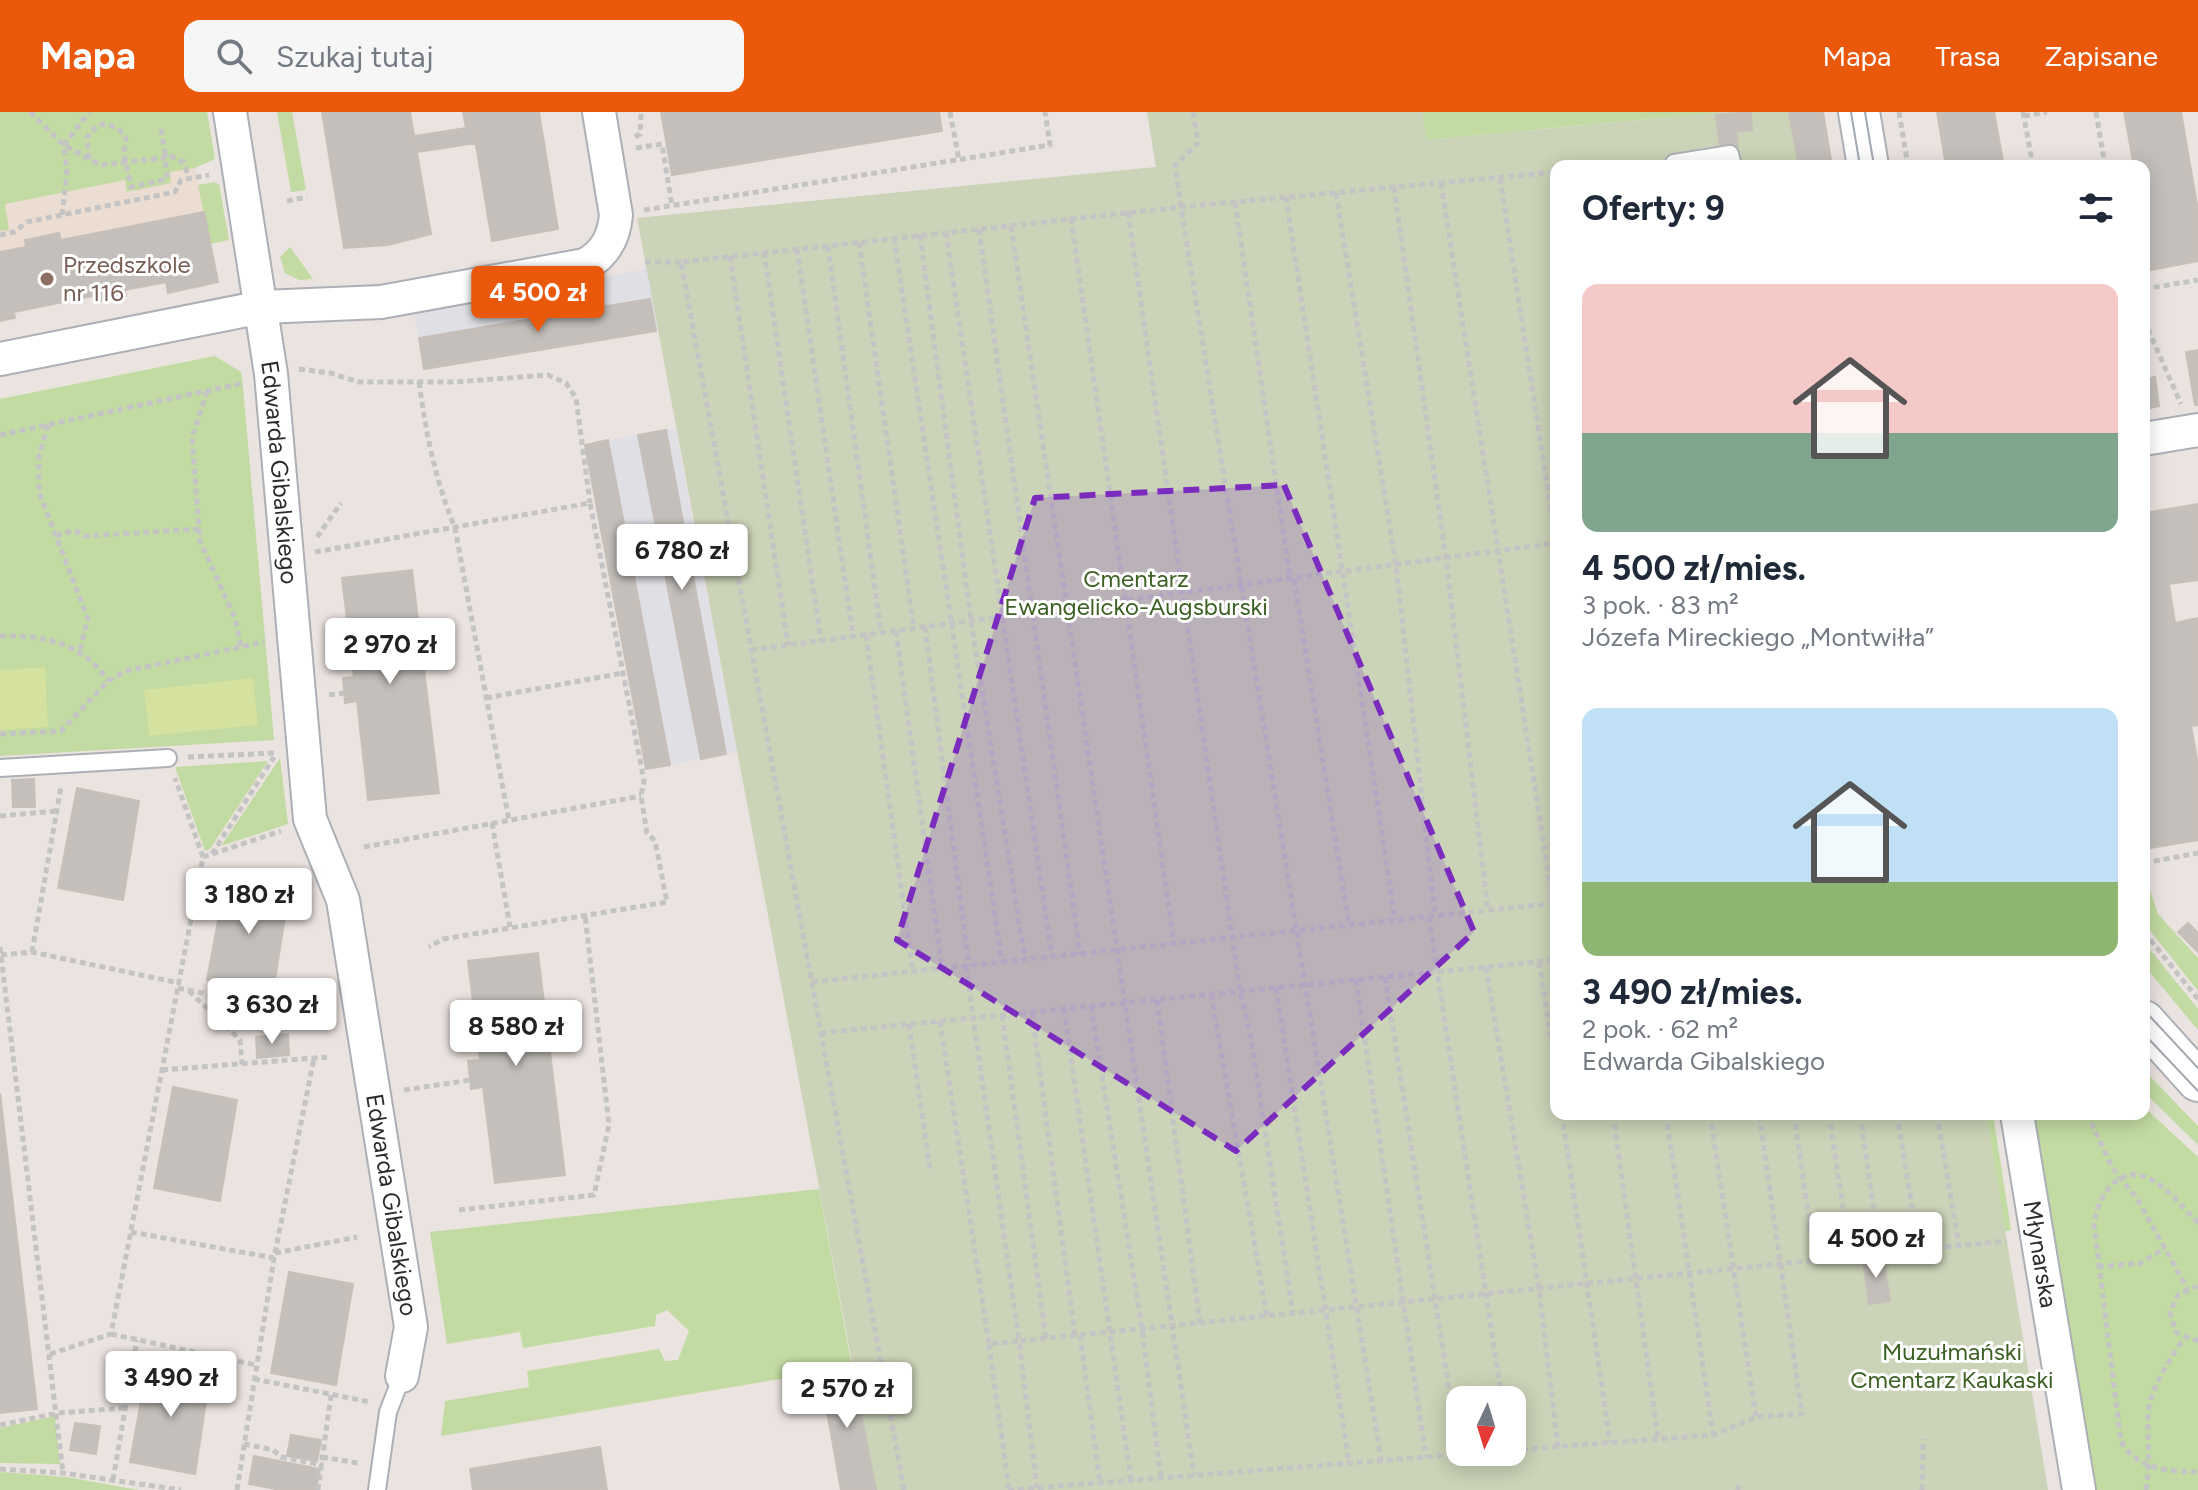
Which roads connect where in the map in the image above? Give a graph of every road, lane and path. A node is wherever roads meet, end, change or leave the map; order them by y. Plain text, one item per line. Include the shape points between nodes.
1 (30, 112) edge
2 (89, 112) edge
3 (230, 112) edge
4 (599, 112) edge
5 (950, 112) edge
6 (1045, 112) edge
7 (1193, 112) edge
8 (1859, 112) edge
9 (1899, 112) edge
10 (2047, 112) edge
11 (2096, 112) edge
12 (2023, 114) edge
13 (161, 129) dead end
14 (624, 144) dead end
15 (64, 145) junction
16 (165, 155) junction
17 (89, 159) junction
18 (959, 160) junction
19 (1693, 160) edge
20 (1732, 160) edge
21 (1867, 160) edge
22 (1907, 160) edge
23 (2032, 160) edge
24 (2104, 160) edge
25 (126, 164) junction
26 (1550, 173) edge
27 (1500, 178) junction
28 (1441, 183) junction
29 (1394, 187) junction
30 (1336, 193) junction
31 (307, 197) dead end
32 (1286, 197) junction
33 (287, 201) dead end
34 (1235, 202) junction
35 (672, 206) junction
36 (1181, 207) junction
37 (1128, 212) junction
38 (626, 213) junction
39 (62, 215) junction
40 (1071, 218) junction
41 (1011, 225) junction
42 (979, 229) junction
43 (946, 232) junction
44 (0, 235) edge
45 (920, 235) junction
46 (894, 238) junction
47 (859, 242) junction
48 (828, 246) junction
49 (797, 249) junction
50 (764, 252) junction
51 (730, 256) junction
52 (645, 262) dead end
53 (681, 262) junction
54 (2198, 280) edge
55 (2150, 288) edge
56 (262, 307) junction
57 (2150, 333) edge
58 (0, 359) edge
59 (294, 368) dead end
60 (249, 382) dead end
61 (419, 382) junction
62 (207, 391) junction
63 (49, 424) junction
64 (2195, 430) edge
65 (0, 435) edge
66 (2150, 438) edge
67 (341, 503) dead end
68 (590, 503) junction
69 (1550, 505) edge
70 (455, 528) junction
71 (199, 529) junction
72 (56, 536) junction
73 (1550, 545) edge
74 (1498, 552) junction
75 (1446, 559) junction
76 (1396, 565) junction
77 (1342, 572) junction
78 (1292, 579) junction
79 (1242, 586) junction
80 (1184, 593) junction
81 (1124, 601) junction
82 (1070, 609) junction
83 (1031, 614) junction
84 (1002, 618) junction
85 (971, 621) junction
86 (951, 624) junction
87 (925, 627) junction
88 (914, 629) junction
89 (896, 631) junction
90 (881, 633) junction
91 (866, 635) junction
92 (0, 636) edge
93 (853, 636) junction
94 (271, 641) dead end
95 (821, 641) junction
96 (788, 645) junction
97 (241, 646) junction
98 (80, 649) junction
99 (751, 650) junction
100 (623, 673) junction
101 (108, 681) junction
102 (486, 698) junction
103 (0, 734) edge
104 (168, 758) junction
105 (65, 764) junction
106 (0, 768) edge
107 (641, 796) junction
108 (57, 811) junction
109 (0, 816) edge
110 (509, 821) junction
111 (492, 823) junction
112 (292, 827) dead end
113 (364, 847) dead end
114 (2198, 853) edge
115 (212, 854) junction
116 (203, 857) junction
117 (2150, 862) edge
118 (1550, 873) edge
119 (1550, 904) edge
120 (1488, 910) junction
121 (585, 915) junction
122 (1432, 917) junction
123 (1395, 920) junction
124 (1349, 925) junction
125 (510, 927) junction
126 (1294, 931) junction
127 (1233, 937) junction
128 (2150, 939) edge
129 (1174, 944) junction
130 (0, 947) edge
131 (429, 947) dead end
132 (1118, 950) junction
133 (32, 952) junction
134 (1080, 954) junction
135 (1, 955) edge
136 (1052, 957) junction
137 (1025, 959) junction
138 (1550, 961) edge
139 (1002, 962) junction
140 (1539, 962) junction
141 (968, 966) junction
142 (1486, 967) junction
143 (942, 968) junction
144 (913, 972) junction
145 (1437, 972) junction
146 (1385, 977) junction
147 (1356, 980) junction
148 (812, 982) junction
149 (1303, 985) junction
150 (178, 986) junction
151 (1276, 988) junction
152 (189, 991) junction
153 (1240, 992) junction
154 (1211, 994) junction
155 (2198, 999) edge
156 (1157, 1000) junction
157 (1125, 1003) junction
158 (1091, 1006) junction
159 (1064, 1009) junction
160 (1032, 1012) junction
161 (1002, 1015) junction
162 (321, 1018) dead end
163 (973, 1018) junction
164 (940, 1021) junction
165 (909, 1024) junction
166 (2150, 1028) edge
167 (821, 1033) junction
168 (1550, 1033) edge
169 (327, 1057) dead end
170 (314, 1058) junction
171 (242, 1064) junction
172 (162, 1070) junction
173 (470, 1080) dead end
174 (2198, 1081) edge
175 (373, 1095) junction
176 (1563, 1120) edge
177 (1614, 1120) edge
178 (1667, 1120) edge
179 (1711, 1120) edge
180 (1760, 1120) edge
181 (1795, 1120) edge
182 (1830, 1120) edge
183 (1861, 1120) edge
184 (1898, 1120) edge
185 (1938, 1120) edge
186 (2018, 1120) edge
187 (2090, 1120) edge
188 (930, 1170) dead end
189 (2120, 1177) junction
190 (459, 1210) dead end
191 (2198, 1223) edge
192 (131, 1232) junction
193 (357, 1237) dead end
194 (2006, 1241) dead end
195 (1959, 1246) junction
196 (2165, 1248) junction
197 (1919, 1250) junction
198 (1880, 1254) junction
199 (274, 1256) junction
200 (1850, 1257) junction
201 (1815, 1261) junction
202 (1781, 1264) junction
203 (2098, 1267) junction
204 (1733, 1269) junction
205 (1692, 1273) junction
206 (1638, 1278) junction
207 (1589, 1284) junction
208 (2198, 1286) edge
209 (2187, 1288) junction
210 (1539, 1289) junction
211 (1486, 1294) junction
212 (1434, 1299) junction
213 (1401, 1303) junction
214 (1356, 1307) junction
215 (1327, 1310) junction
216 (1293, 1313) junction
217 (1267, 1316) junction
218 (1200, 1323) junction
219 (1174, 1325) junction
220 (1142, 1329) junction
221 (1109, 1332) junction
222 (111, 1334) junction
223 (1077, 1335) junction
224 (2184, 1338) junction
225 (1046, 1339) junction
226 (137, 1340) junction
227 (1019, 1341) junction
228 (2198, 1341) edge
229 (989, 1344) junction
230 (50, 1354) junction
231 (256, 1365) junction
232 (402, 1376) joint
233 (254, 1379) junction
234 (1448, 1386) edge
235 (1500, 1386) edge
236 (331, 1395) junction
237 (371, 1402) dead end
238 (126, 1408) junction
239 (58, 1413) junction
240 (1756, 1417) junction
241 (0, 1425) edge
242 (1713, 1435) junction
243 (1658, 1439) junction
244 (1923, 1439) dead end
245 (1610, 1442) junction
246 (244, 1444) junction
247 (1558, 1447) junction
248 (1526, 1449) edge
249 (1446, 1455) edge
250 (322, 1457) junction
251 (1426, 1457) junction
252 (1381, 1460) junction
253 (1349, 1463) junction
254 (363, 1464) dead end
255 (323, 1465) junction
256 (2150, 1466) junction
257 (0, 1469) edge
258 (2198, 1472) edge
259 (63, 1473) junction
260 (1194, 1475) junction
261 (1161, 1478) junction
262 (113, 1480) junction
263 (1131, 1481) junction
264 (1100, 1483) junction
265 (1037, 1488) junction
266 (181, 1490) edge
267 (237, 1490) edge
268 (318, 1490) edge
269 (377, 1490) edge
270 (904, 1490) edge
271 (1009, 1490) edge
272 (1922, 1490) edge
273 (2079, 1490) edge
274 (2146, 1490) edge

1 - 15 path
2 - 15 path
3 - 56 street, Edwarda Gibalskiego
4 - 38 street
5 - 18 path
6 - 18 path via 1050,145
7 - 36 path via 1198,143 1175,165
8 - 21 street
9 - 22 path
10 - 12 path
11 - 24 path
12 - 23 path
13 - 16 path
14 - 35 path via 635,149 662,144
15 - 17 path
15 - 39 path
16 - 25 path
16 - 25 path via 167,179 131,187
16 - 39 path via 183,162 194,178 181,180 175,192
17 - 25 path via 108,166
17 - 25 path via 91,129 109,125 126,137
18 - 35 path
19 - 20 lane via 1730,154
26 - 27 path
27 - 28 path
27 - 69 path
28 - 29 path
28 - 74 path
29 - 30 path
29 - 75 path
30 - 32 path
30 - 76 path
31 - 33 path
32 - 34 path
32 - 77 path
34 - 36 path
34 - 78 path
35 - 38 path
36 - 37 path
36 - 79 path
37 - 40 path
37 - 80 path
38 - 56 street via 604,251 573,269 381,302
39 - 44 path via 27,222
40 - 41 path
40 - 81 path
41 - 42 path
41 - 82 path
42 - 43 path
42 - 83 path
43 - 45 path
43 - 84 path
45 - 46 path
45 - 85 path
46 - 47 path
46 - 86 path
47 - 48 path
47 - 88 path
48 - 49 path
48 - 90 path
49 - 50 path
49 - 93 path
50 - 51 path
50 - 95 path
51 - 53 path
51 - 96 path
52 - 53 path
53 - 99 path
54 - 55 path
56 - 58 street
56 - 175 street, Edwarda Gibalskiego via 310,819 343,900
57 - 64 path
59 - 61 path via 359,382
60 - 62 path
61 - 68 path via 548,375 566,383 576,398
61 - 70 path via 428,447
62 - 63 path
62 - 71 path via 192,438
63 - 65 path
63 - 72 path via 37,476
64 - 66 street
67 - 70 path via 305,554
68 - 70 path
68 - 100 path
70 - 102 path
71 - 72 path via 84,536 74,530
71 - 97 path
72 - 98 path via 88,619
73 - 74 path
74 - 75 path
74 - 118 path
75 - 76 path
75 - 120 path
76 - 77 path
76 - 122 path
77 - 78 path
77 - 123 path
78 - 79 path
78 - 124 path
79 - 80 path
79 - 126 path
80 - 81 path
80 - 127 path
81 - 82 path
81 - 129 path
82 - 83 path
82 - 132 path
83 - 84 path
83 - 134 path
84 - 85 path
84 - 136 path
85 - 86 path
85 - 137 path
86 - 87 path
86 - 139 path
87 - 88 path
87 - 141 path
88 - 89 path
89 - 90 path
89 - 143 path
90 - 91 path
91 - 93 path
91 - 144 path
92 - 98 path via 21,635
93 - 95 path
94 - 97 path
95 - 96 path
96 - 99 path
97 - 101 path via 126,671
98 - 101 path
99 - 148 path
100 - 102 path
100 - 107 path via 644,781
101 - 103 path via 61,731
102 - 110 path
104 - 105 lane
104 - 115 path via 280,752
104 - 116 path
105 - 106 lane
105 - 108 path
107 - 110 path
107 - 121 path via 667,902
108 - 109 path
108 - 133 path
110 - 111 path
111 - 113 path
111 - 125 path
112 - 115 path
114 - 117 path
115 - 116 path
116 - 150 path
119 - 120 path
120 - 122 path
121 - 125 path
121 - 190 path via 609,1125 594,1195
122 - 123 path
122 - 145 path
123 - 124 path
124 - 126 path
125 - 131 path via 443,939
126 - 127 path
126 - 149 path
127 - 129 path
127 - 153 path
128 - 155 path
129 - 132 path
130 - 135 path
132 - 134 path
132 - 157 path
133 - 135 path
133 - 150 path
134 - 136 path
135 - 230 path
136 - 137 path
137 - 139 path
138 - 140 path
139 - 141 path
140 - 142 path
140 - 168 path
141 - 143 path
141 - 163 path
142 - 145 path
142 - 210 path
143 - 144 path
144 - 148 path
145 - 146 path
145 - 211 path
146 - 147 path
146 - 212 path
147 - 149 path
147 - 213 path
148 - 167 path
149 - 151 path
149 - 214 path
150 - 152 path
150 - 172 path
151 - 153 path
151 - 215 path
152 - 162 path
152 - 171 path via 240,1040
153 - 154 path
153 - 216 path
154 - 156 path
154 - 217 path
156 - 157 path
156 - 218 path
157 - 158 path
157 - 219 path
158 - 159 path
158 - 220 path
159 - 160 path
159 - 221 path
160 - 161 path
160 - 223 path
161 - 163 path
161 - 225 path
163 - 164 path
163 - 227 path
164 - 165 path
164 - 229 path
165 - 167 path
165 - 188 path
166 - 174 street
167 - 270 path
169 - 170 path
170 - 171 path
170 - 199 path
171 - 172 path
172 - 192 path
173 - 175 path
175 - 232 street, Edwarda Gibalskiego via 411,1327
176 - 207 path
177 - 206 path
178 - 205 path
179 - 204 path
180 - 202 path
181 - 201 path
182 - 200 path
183 - 198 path
184 - 197 path
185 - 195 path
186 - 273 street, Młynarska
187 - 189 path
189 - 191 path via 2155,1181
189 - 196 path
189 - 203 path via 2096,1212
192 - 199 path
192 - 222 path
193 - 199 path
194 - 195 path
195 - 197 path
196 - 203 path via 2141,1263
196 - 209 path
197 - 198 path
198 - 200 path
199 - 231 path
200 - 201 path
201 - 202 path
202 - 204 path
202 - 240 path via 1802,1414
203 - 256 path via 2121,1441
204 - 205 path
204 - 240 path
205 - 206 path
205 - 242 path
206 - 207 path
206 - 243 path
207 - 210 path
207 - 245 path
208 - 209 path
209 - 224 path via 2170,1313 2176,1332
210 - 211 path
210 - 247 path
211 - 212 path
211 - 235 path
212 - 213 path
212 - 234 path
213 - 214 path
213 - 251 path
214 - 215 path
214 - 252 path
215 - 216 path
215 - 253 path
216 - 217 path
217 - 218 path
218 - 219 path
219 - 220 path
219 - 260 path
220 - 221 path
220 - 261 path
221 - 223 path
221 - 263 path
222 - 226 path
222 - 230 path
223 - 225 path
223 - 264 path
224 - 228 path
224 - 256 path via 2159,1378 2150,1407
225 - 227 path
226 - 231 path
226 - 238 path
227 - 229 path
227 - 265 path
229 - 271 path
230 - 239 path
231 - 233 path
232 - 269 lane, Edwarda Gibalskiego via 388,1412
233 - 236 path
233 - 246 path
236 - 237 path
236 - 250 path
238 - 239 path
238 - 262 path
239 - 241 path
239 - 259 path
240 - 242 path
242 - 243 path
243 - 245 path
244 - 272 path
245 - 247 path
246 - 255 path
246 - 267 path
247 - 248 path
249 - 251 path
250 - 254 path
250 - 255 path
251 - 252 path
252 - 253 path
253 - 260 path
255 - 268 path
256 - 258 path
256 - 274 path
257 - 259 path
259 - 262 path
260 - 261 path
261 - 263 path
262 - 266 path
263 - 264 path
264 - 265 path
265 - 271 path

